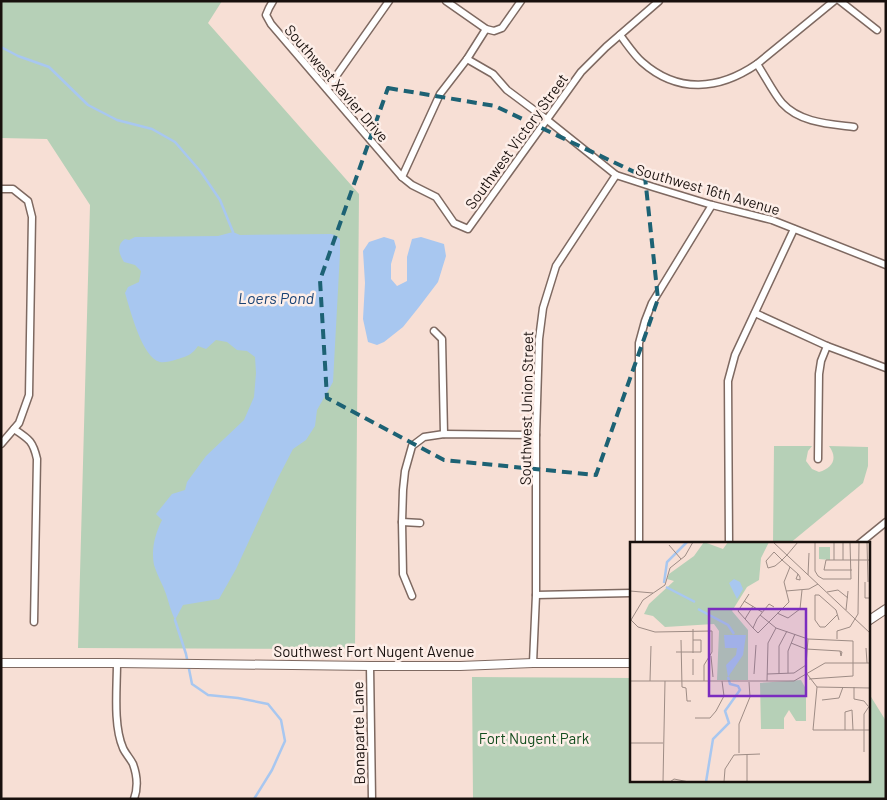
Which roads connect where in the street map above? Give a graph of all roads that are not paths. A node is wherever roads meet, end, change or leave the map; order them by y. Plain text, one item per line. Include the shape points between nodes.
1 (273, 1) edge
2 (389, 1) edge
3 (446, 1) edge
4 (521, 1) edge
5 (659, 1) edge
6 (834, 1) edge
7 (840, 1) edge
8 (486, 29) junction
9 (877, 30) dead end
10 (620, 35) junction
11 (467, 58) junction
12 (757, 64) junction
13 (327, 89) junction
14 (546, 119) junction
15 (854, 127) dead end
16 (616, 175) junction
17 (402, 177) junction
18 (1, 189) edge
19 (712, 205) junction
20 (794, 229) junction
21 (886, 265) edge
22 (755, 313) junction
23 (434, 331) dead end
24 (827, 346) junction
25 (886, 368) edge
26 (14, 429) junction
27 (444, 434) junction
28 (536, 435) junction
29 (1, 444) edge
30 (818, 459) dead end
31 (402, 522) junction
32 (886, 522) edge
33 (420, 523) dead end
34 (639, 542) edge
35 (729, 542) edge
36 (861, 542) edge
37 (630, 593) edge
38 (536, 595) junction
39 (412, 596) dead end
40 (886, 609) edge
41 (870, 621) edge
42 (34, 622) dead end
43 (117, 662) junction
44 (533, 662) junction
45 (1, 663) edge
46 (630, 663) edge
47 (370, 666) junction
48 (134, 799) edge
49 (372, 799) edge

1 - 13 street, Southwest Xavier Drive via 266,15 271,24
2 - 13 street
3 - 8 street
4 - 8 street via 502,28
5 - 10 street, Southwest Victory Street
6 - 12 street
7 - 9 street
8 - 11 street
10 - 12 street via 642,62 663,78 680,84 700,86 722,82 745,73
10 - 14 street, Southwest Victory Street via 581,72
11 - 14 street, Southwest 16th Avenue via 493,74 507,90
11 - 17 street via 440,94
12 - 15 street via 782,103 796,115
13 - 17 street, Southwest Xavier Drive
14 - 16 street, Southwest 16th Avenue
14 - 17 street, Southwest Victory Street via 468,229 454,223 436,197 412,186
16 - 19 street, Southwest 16th Avenue
16 - 28 street, Southwest Union Street via 556,266 539,339
18 - 26 street via 13,189 28,201 32,217 29,395
19 - 20 street, Southwest 16th Avenue
19 - 34 street via 652,303 639,343
20 - 21 street, Southwest 16th Avenue
20 - 22 street
22 - 24 street
22 - 35 street via 735,355 728,381
23 - 27 street via 442,339
24 - 25 street
24 - 30 street via 819,374
26 - 29 street
26 - 42 street via 29,439 37,459
27 - 28 street
27 - 31 street via 424,437 412,446 405,471
28 - 38 street, Southwest Union Street
31 - 33 street
31 - 39 street via 403,574
32 - 36 street
37 - 38 street
38 - 44 street, Southwest Union Street
40 - 41 street
43 - 45 street, Southwest Fort Nugent Avenue
43 - 47 street, Southwest Fort Nugent Avenue
43 - 48 street via 117,729 136,778
44 - 46 street, Southwest Fort Nugent Avenue
44 - 47 street, Southwest Fort Nugent Avenue
47 - 49 street, Bonaparte Lane

